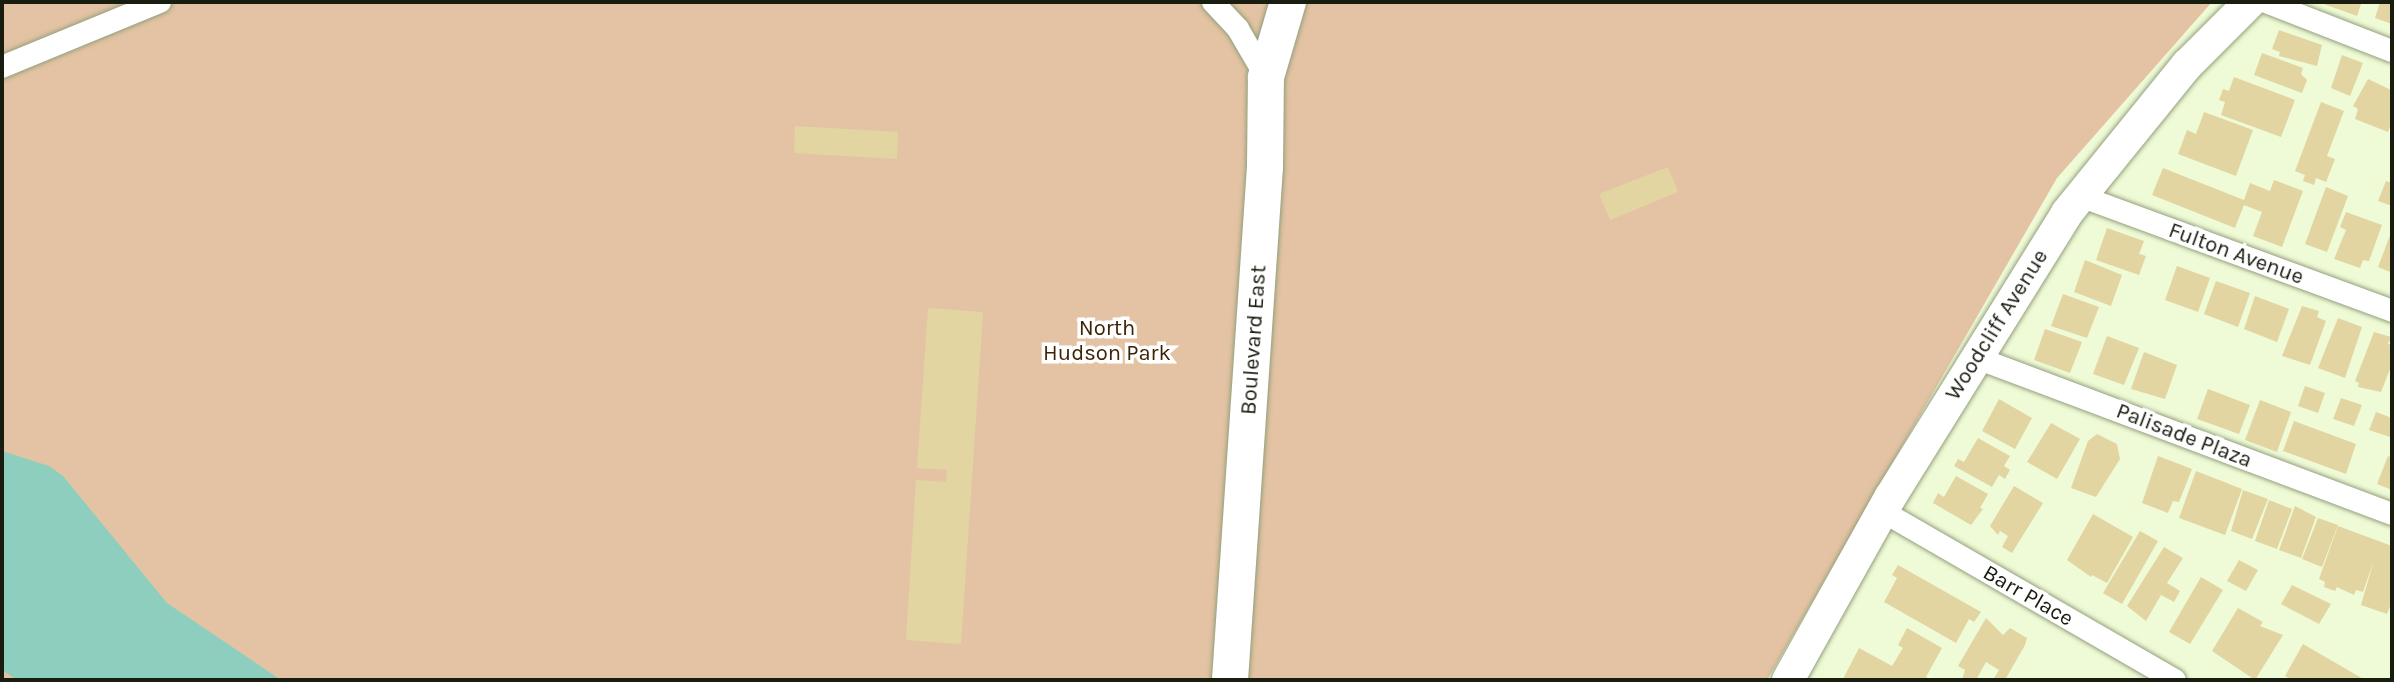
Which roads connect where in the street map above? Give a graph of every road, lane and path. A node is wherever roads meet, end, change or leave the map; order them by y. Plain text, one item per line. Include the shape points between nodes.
1 (160, 2) edge
2 (1213, 2) edge
3 (1288, 2) edge
4 (2250, 2) edge
5 (2266, 2) edge
6 (2392, 51) edge
7 (2, 67) edge
8 (1266, 77) junction
9 (2080, 196) junction
10 (2392, 311) edge
11 (1977, 358) junction
12 (1882, 511) junction
13 (2392, 514) edge
14 (1230, 680) edge
15 (1788, 680) edge
16 (2175, 680) edge

1 - 7 street
2 - 8 street via 1238,29
3 - 8 main road, Boulevard East
4 - 9 main road, Woodcliff Avenue via 2187,65
5 - 6 street
8 - 14 main road, Boulevard East via 1264,196
9 - 10 street, Fulton Avenue
9 - 11 main road, Woodcliff Avenue
11 - 12 main road, Woodcliff Avenue
11 - 13 street, Palisade Plaza
12 - 15 main road, Woodcliff Avenue
12 - 16 street, Barr Place

